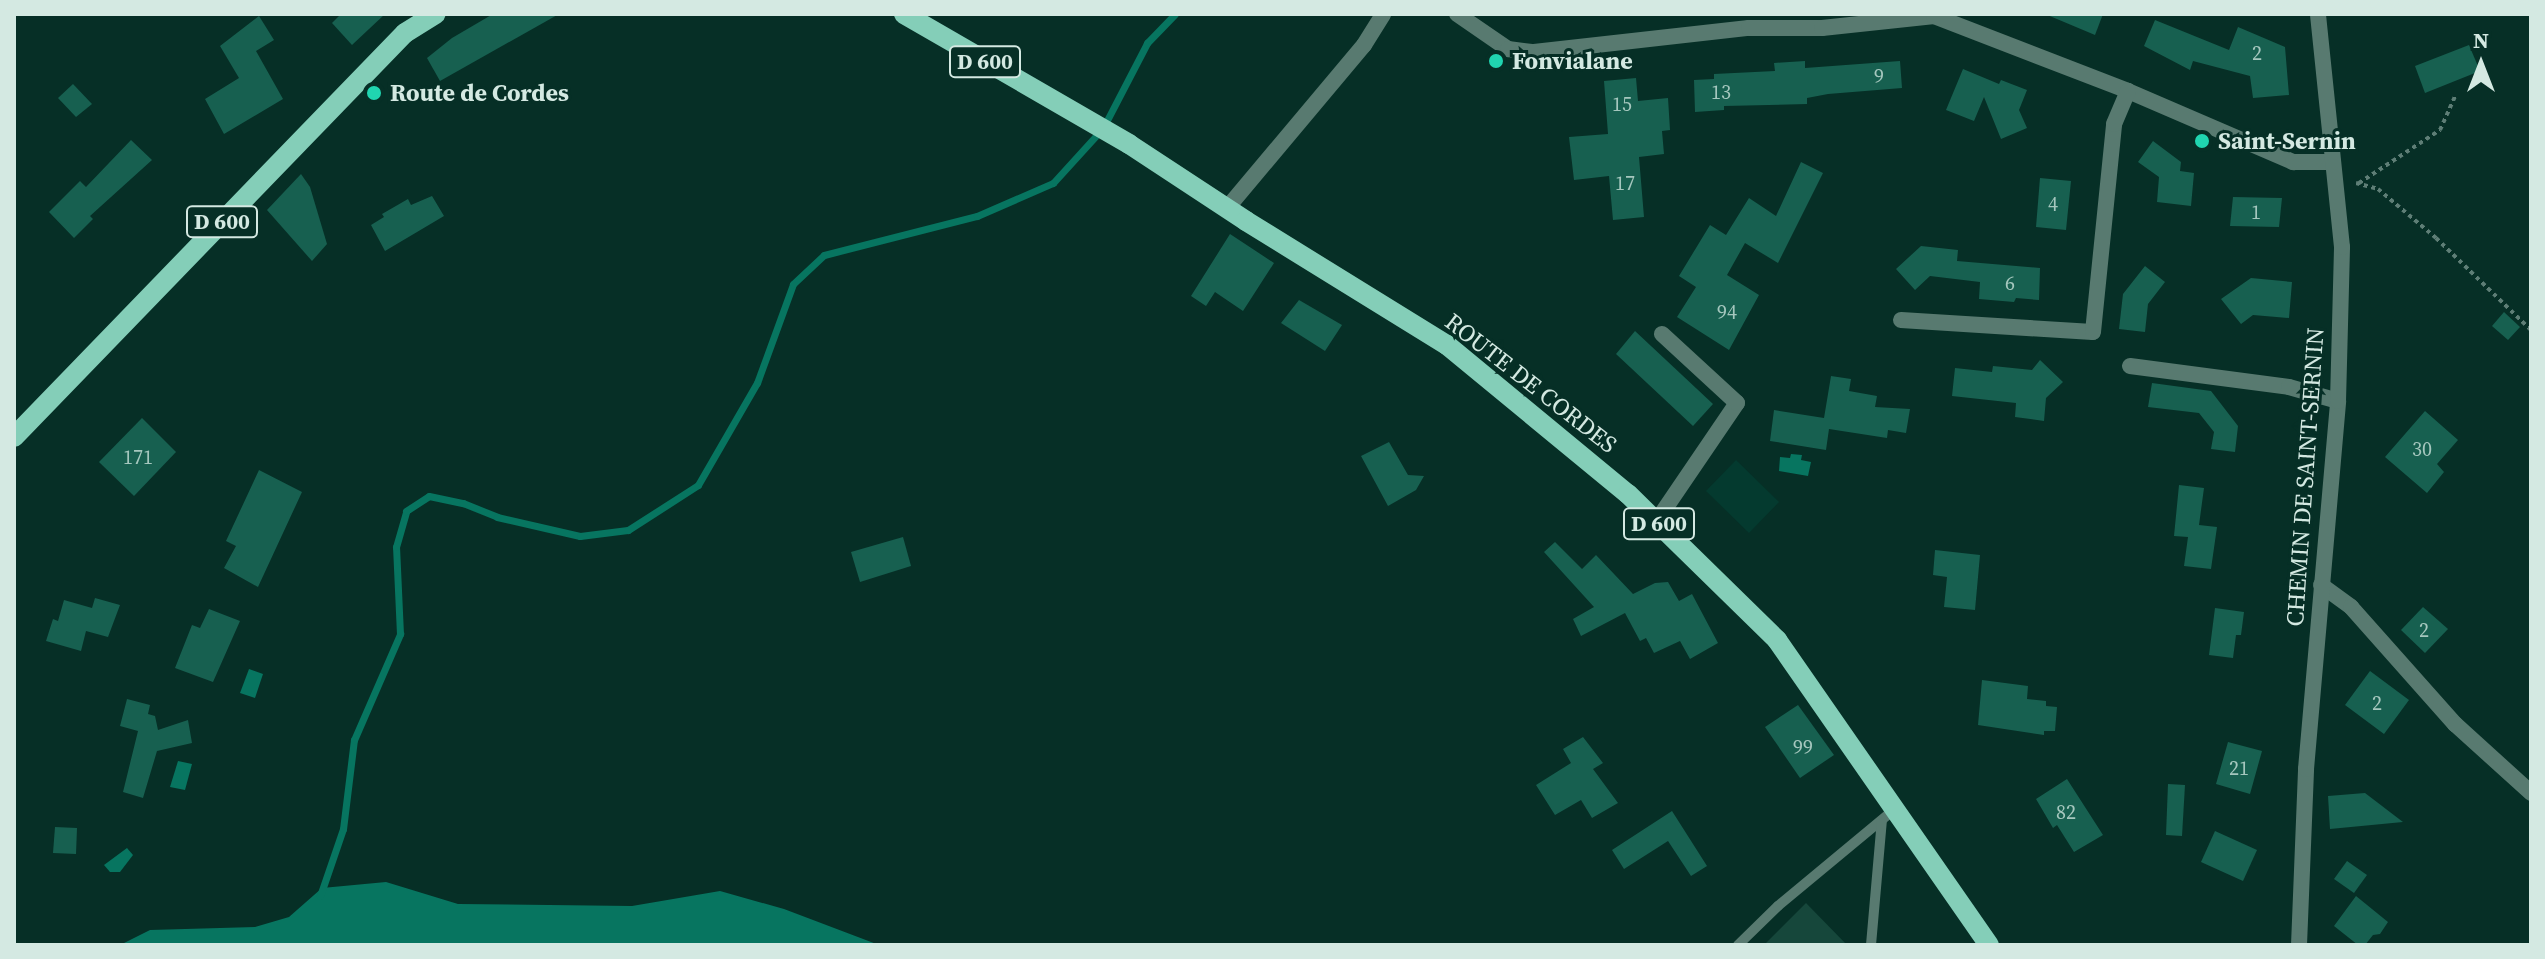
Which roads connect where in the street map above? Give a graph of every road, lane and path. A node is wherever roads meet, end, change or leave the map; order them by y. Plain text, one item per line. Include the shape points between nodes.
1 (904, 14) edge
2 (1383, 14) edge
3 (2318, 14) edge
4 (431, 15) edge
5 (1459, 15) edge
6 (1934, 15) edge
7 (2128, 91) junction
8 (2455, 96) dead end
9 (2334, 169) junction
10 (2359, 183) junction
11 (1228, 207) junction
12 (1901, 320) dead end
13 (2531, 330) edge
14 (1662, 334) dead end
15 (2130, 366) dead end
16 (2338, 401) junction
17 (14, 437) edge
18 (1656, 522) junction
19 (2321, 585) junction
20 (2531, 793) edge
21 (1888, 814) junction
22 (1738, 945) edge
23 (1871, 945) edge
24 (1989, 945) edge
25 (2299, 945) edge

1 - 11 main road, ROUTE DE CORDES / D 600
2 - 11 street via 1364,45
3 - 9 street, CHEMIN DE SAINT-SERNIN
4 - 17 main road, D 600 via 405,33
5 - 6 street via 1508,49 1534,52 1749,28 1822,28
6 - 7 street
7 - 9 street via 2293,162
7 - 12 street via 2114,124 2093,332
8 - 10 path via 2440,130
9 - 10 path
9 - 16 street, CHEMIN DE SAINT-SERNIN via 2342,247
10 - 13 path via 2378,189 2436,238
11 - 18 main road, ROUTE DE CORDES / D 600 via 1447,345
14 - 18 street via 1737,403
15 - 16 street via 2289,387
16 - 19 street, CHEMIN DE SAINT-SERNIN
18 - 21 main road, ROUTE DE CORDES / D 600 via 1777,640
19 - 20 street via 2351,607 2455,724
19 - 25 street, CHEMIN DE SAINT-SERNIN
21 - 22 lane
21 - 23 lane
21 - 24 main road, ROUTE DE CORDES / D 600

